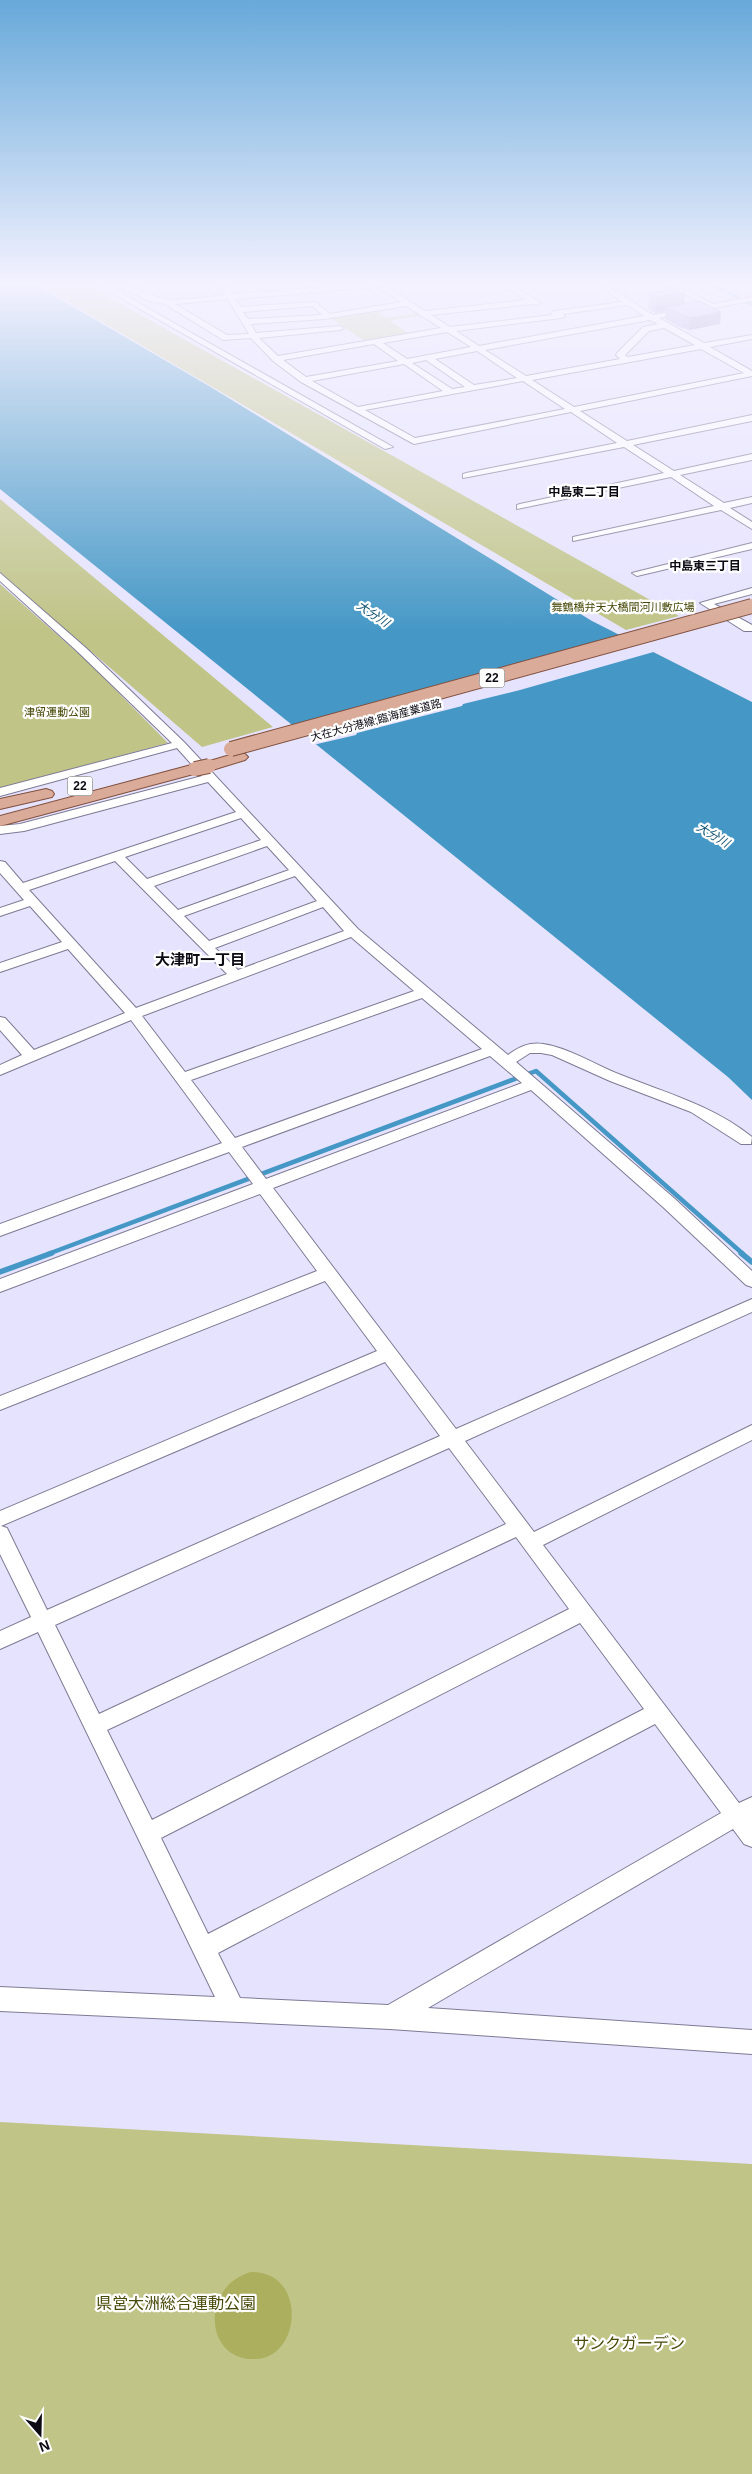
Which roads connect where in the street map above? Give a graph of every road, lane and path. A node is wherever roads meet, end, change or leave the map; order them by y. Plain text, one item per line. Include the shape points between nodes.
1 (306, 400) edge
2 (342, 400) edge
3 (404, 400) edge
4 (559, 400) edge
5 (620, 400) edge
6 (358, 409) junction
7 (573, 410) junction
8 (752, 418) edge
9 (626, 444) junction
10 (388, 447) dead end
11 (752, 457) edge
12 (673, 474) junction
13 (466, 476) dead end
14 (752, 500) edge
15 (722, 506) junction
16 (520, 507) dead end
17 (752, 526) edge
18 (576, 539) dead end
19 (752, 546) edge
20 (637, 573) dead end
21 (0, 576) edge
22 (752, 591) edge
23 (752, 606) edge
24 (752, 616) edge
25 (752, 628) edge
26 (180, 744) junction
27 (236, 753) junction
28 (201, 766) junction
29 (0, 792) edge
30 (0, 804) edge
31 (244, 813) junction
32 (0, 821) edge
33 (0, 830) edge
34 (269, 841) junction
35 (118, 856) junction
36 (0, 865) edge
37 (297, 871) junction
38 (146, 884) junction
39 (21, 888) junction
40 (33, 901) junction
41 (325, 902) junction
42 (0, 912) edge
43 (176, 915) junction
44 (353, 932) junction
45 (71, 943) junction
46 (207, 946) junction
47 (0, 968) edge
48 (236, 976) junction
49 (424, 992) junction
50 (134, 1014) junction
51 (0, 1021) edge
52 (492, 1050) junction
53 (32, 1057) junction
54 (0, 1070) edge
55 (522, 1075) junction
56 (182, 1078) junction
57 (746, 1140) dead end
58 (232, 1145) junction
59 (258, 1180) junction
60 (0, 1230) edge
61 (328, 1273) junction
62 (752, 1281) edge
63 (0, 1286) edge
64 (752, 1306) edge
65 (388, 1352) junction
66 (0, 1404) edge
67 (752, 1432) edge
68 (453, 1439) junction
69 (0, 1519) edge
70 (0, 1534) edge
71 (525, 1534) junction
72 (583, 1612) junction
73 (42, 1622) junction
74 (0, 1640) edge
75 (658, 1712) junction
76 (94, 1726) junction
77 (744, 1812) edge
78 (147, 1834) junction
79 (752, 1837) edge
80 (204, 1949) junction
81 (0, 1999) edge
82 (233, 2009) junction
83 (390, 2017) junction
84 (752, 2042) edge

1 - 10 street
2 - 6 street
3 - 6 street
4 - 7 street
5 - 7 street
6 - 7 street via 414,441
7 - 9 street
8 - 9 street
9 - 12 street
9 - 13 street
11 - 12 street
12 - 15 street
12 - 16 street
14 - 15 street
15 - 17 street
15 - 18 street
19 - 20 street
21 - 26 street
22 - 25 street via 706,603 748,629
23 - 27 main road, 大在大分港線;臨海産業道路 / 22, bridge
24 - 27 main road, 大在大分港線;臨海産業道路 / 22
26 - 28 street
26 - 29 street
27 - 28 main road, 大在大分港線;臨海産業道路 / 22
28 - 30 main road, 大在大分港線;臨海産業道路 / 22
28 - 31 street
28 - 32 main road, 大在大分港線;臨海産業道路 / 22
28 - 33 street via 20,828
31 - 34 street
31 - 35 street
34 - 37 street
34 - 38 street
35 - 38 street
35 - 39 street
36 - 39 street
37 - 41 street
37 - 43 street
38 - 43 street
39 - 40 street
40 - 42 street
40 - 45 street
41 - 44 street
41 - 46 street
43 - 46 street
44 - 48 street
44 - 49 street
45 - 47 street
45 - 50 street
46 - 48 street
48 - 50 street
49 - 52 street
49 - 56 street
50 - 53 street
50 - 56 street
51 - 53 street
52 - 55 street
52 - 58 street
53 - 54 street
55 - 57 street via 526,1049 557,1052 696,1109
55 - 59 street
55 - 62 street via 669,1203
56 - 58 street
58 - 59 street
58 - 60 street
59 - 61 street
59 - 63 street
61 - 65 street
61 - 66 street
64 - 68 street
65 - 68 street
65 - 69 street
67 - 71 street
68 - 71 street
68 - 73 street
70 - 73 street
71 - 72 street
71 - 76 street
72 - 75 street
72 - 78 street
73 - 74 street
73 - 76 street
75 - 77 street
75 - 80 street
76 - 78 street
77 - 79 street
77 - 83 street
78 - 80 street
80 - 82 street
81 - 82 street
82 - 83 street
83 - 84 street

